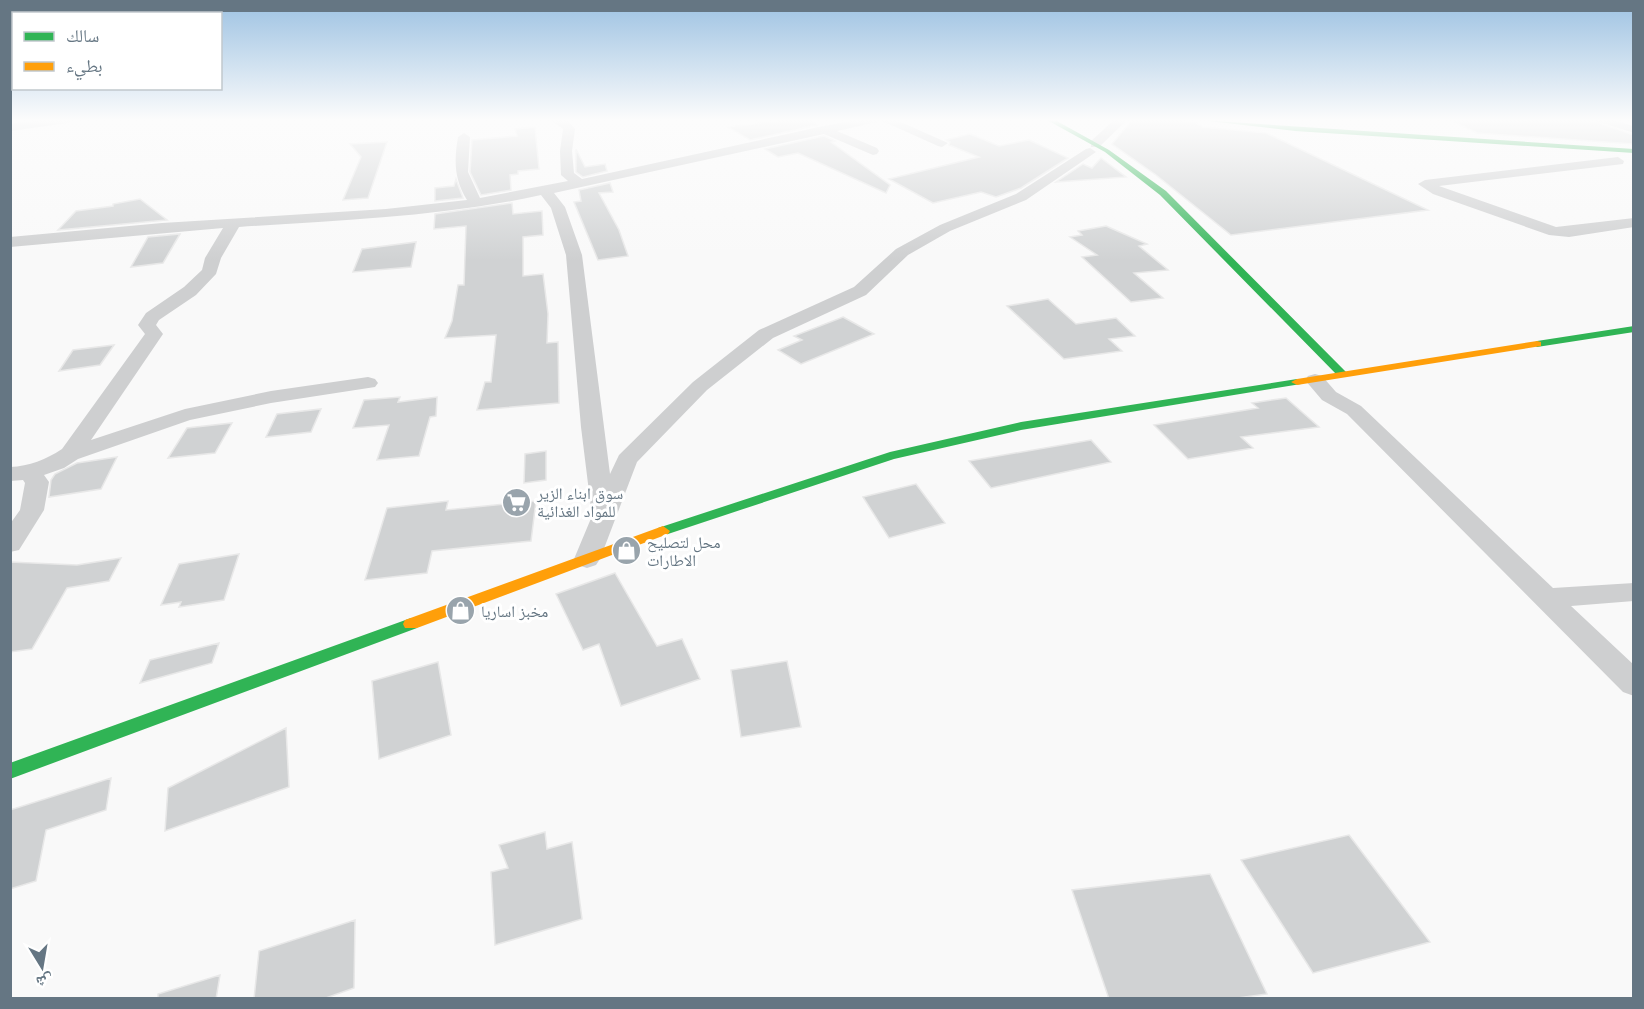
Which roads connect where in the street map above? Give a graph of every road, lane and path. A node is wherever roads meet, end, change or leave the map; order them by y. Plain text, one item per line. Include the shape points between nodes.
1 (461, 167) edge
2 (567, 167) edge
3 (662, 167) edge
4 (1064, 167) edge
5 (1113, 167) edge
6 (1130, 167) edge
7 (1567, 167) edge
8 (578, 182) junction
9 (545, 191) junction
10 (476, 203) junction
11 (1154, 204) dead end
12 (234, 222) junction
13 (1634, 222) edge
14 (10, 242) edge
15 (1633, 330) edge
16 (1300, 363) dead end
17 (1343, 375) junction
18 (1316, 380) junction
19 (368, 383) dead end
20 (1354, 410) junction
21 (70, 454) junction
22 (20, 473) edge
23 (604, 517) junction
24 (10, 544) edge
25 (587, 559) junction
26 (1634, 592) edge
27 (1547, 598) junction
28 (1634, 684) edge
29 (10, 771) edge

1 - 10 street via 467,190
2 - 8 street via 568,175
3 - 8 street
4 - 23 street via 1021,197 945,228 902,252 860,291 766,334 700,386 627,460
5 - 11 main road
6 - 17 main road via 1163,193
7 - 13 street via 1425,184 1548,230 1569,232
8 - 9 street
9 - 10 street
9 - 23 street via 558,207 574,255
10 - 12 street
12 - 14 street
12 - 21 street via 213,258 210,271 152,317 147,325 154,334
15 - 17 main road
16 - 18 main road
17 - 18 main road
17 - 20 street
18 - 20 street via 1329,396
18 - 25 main road via 959,439 777,492
19 - 21 street via 184,415
20 - 27 street
21 - 22 street via 56,463
22 - 24 street via 37,482 32,510
23 - 25 street
25 - 29 main road
26 - 27 street
27 - 28 street

